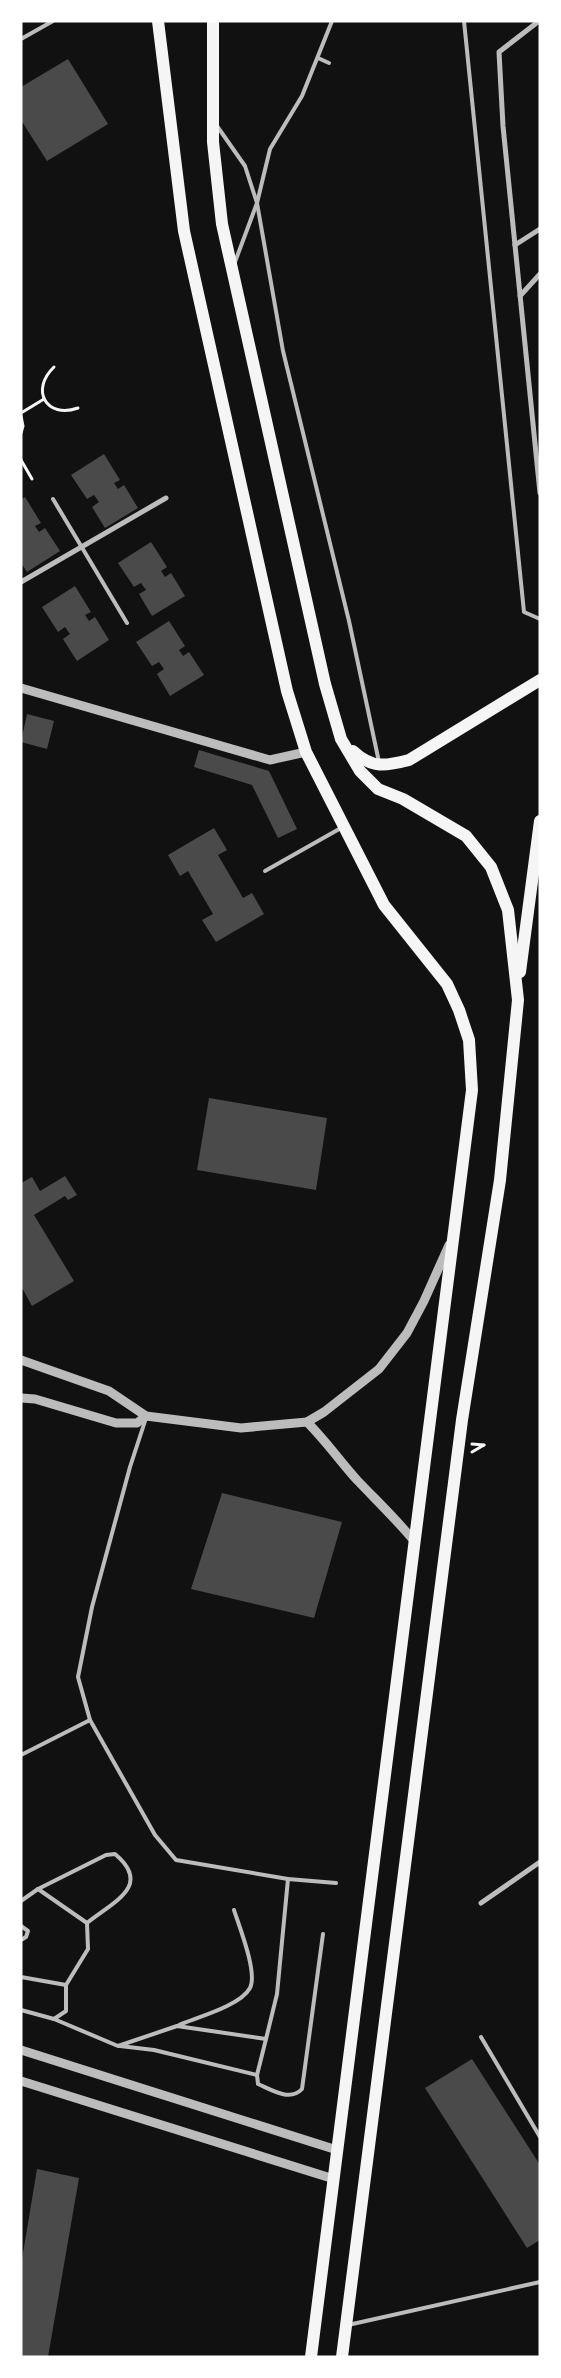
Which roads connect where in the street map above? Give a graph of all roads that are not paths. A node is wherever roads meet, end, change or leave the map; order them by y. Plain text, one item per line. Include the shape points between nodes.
1 (53, 21) edge
2 (158, 21) edge
3 (214, 21) edge
4 (332, 21) edge
5 (464, 21) edge
6 (539, 21) edge
7 (21, 39) edge
8 (318, 58) junction
9 (329, 64) dead end
10 (213, 121) junction
11 (257, 203) junction
12 (540, 229) edge
13 (515, 245) junction
14 (232, 269) junction
15 (540, 274) edge
16 (520, 296) junction
17 (540, 493) edge
18 (166, 498) dead end
19 (53, 499) dead end
20 (82, 546) junction
21 (21, 582) edge
22 (540, 619) edge
23 (127, 623) dead end
24 (540, 680) edge
25 (21, 688) edge
26 (341, 739) junction
27 (306, 752) junction
28 (380, 765) junction
29 (540, 822) edge
30 (343, 827) junction
31 (265, 872) dead end
32 (518, 1000) junction
33 (454, 1231) junction
34 (21, 1360) edge
35 (21, 1398) edge
36 (146, 1416) junction
37 (307, 1422) junction
38 (415, 1542) junction
39 (90, 1720) junction
40 (21, 1755) edge
41 (540, 1862) edge
42 (288, 1879) junction
43 (336, 1883) dead end
44 (38, 1889) junction
45 (21, 1901) edge
46 (480, 1903) dead end
47 (234, 1910) dead end
48 (87, 1923) junction
49 (21, 1926) edge
50 (323, 1934) dead end
51 (21, 1940) edge
52 (21, 1976) edge
53 (66, 1985) junction
54 (21, 2010) edge
55 (54, 2019) junction
56 (177, 2026) junction
57 (481, 2037) dead end
58 (266, 2039) junction
59 (118, 2046) junction
60 (21, 2050) edge
61 (256, 2075) junction
62 (21, 2081) edge
63 (540, 2137) edge
64 (337, 2150) junction
65 (334, 2179) junction
66 (540, 2282) edge
67 (346, 2326) junction
68 (311, 2357) edge
69 (342, 2357) edge

1 - 7 lane
2 - 27 main road via 184,231 287,691
3 - 10 main road
4 - 8 lane
5 - 22 lane via 524,612
6 - 13 street via 499,52
8 - 9 lane
8 - 11 lane via 302,96 270,149
10 - 11 lane via 245,166
10 - 14 main road via 222,224
11 - 14 lane
11 - 28 lane via 283,352 349,620
12 - 13 street
13 - 16 street
14 - 26 main road via 325,684
15 - 16 street
16 - 17 street
18 - 20 street
19 - 20 lane
20 - 21 street
20 - 23 lane
24 - 28 main road via 409,760
25 - 27 street via 270,760
26 - 28 main road via 364,761
26 - 32 main road via 360,772 378,789 403,799 466,836 491,867 508,910
27 - 30 main road
29 - 32 main road
30 - 31 lane
30 - 33 main road via 384,905 447,984 469,1040 472,1090
32 - 67 main road via 500,1180 462,1420
33 - 37 street via 407,1333 379,1369
33 - 38 main road
34 - 36 street via 109,1391
35 - 36 street via 35,1399 116,1423 137,1422
36 - 37 street via 241,1428
36 - 39 lane via 92,1607 78,1677
37 - 38 street
38 - 64 main road
39 - 40 lane
39 - 42 lane via 155,1834 176,1860
41 - 46 street
42 - 43 lane
42 - 58 lane via 277,1994
44 - 45 lane
44 - 48 lane
44 - 48 lane via 106,1855 116,1854 132,1874 131,1887
47 - 56 lane via 252,1972 250,1987 236,2001
48 - 53 lane via 88,1949
49 - 51 lane via 28,1931
50 - 61 lane via 302,2089 290,2096 258,2084
52 - 53 lane
53 - 55 lane via 66,2011
54 - 55 lane
55 - 59 lane
56 - 58 lane
56 - 59 lane
57 - 63 lane
58 - 61 lane
59 - 61 lane via 154,2050
60 - 64 street
62 - 65 street
64 - 65 main road
65 - 68 main road
66 - 67 lane
67 - 69 main road

